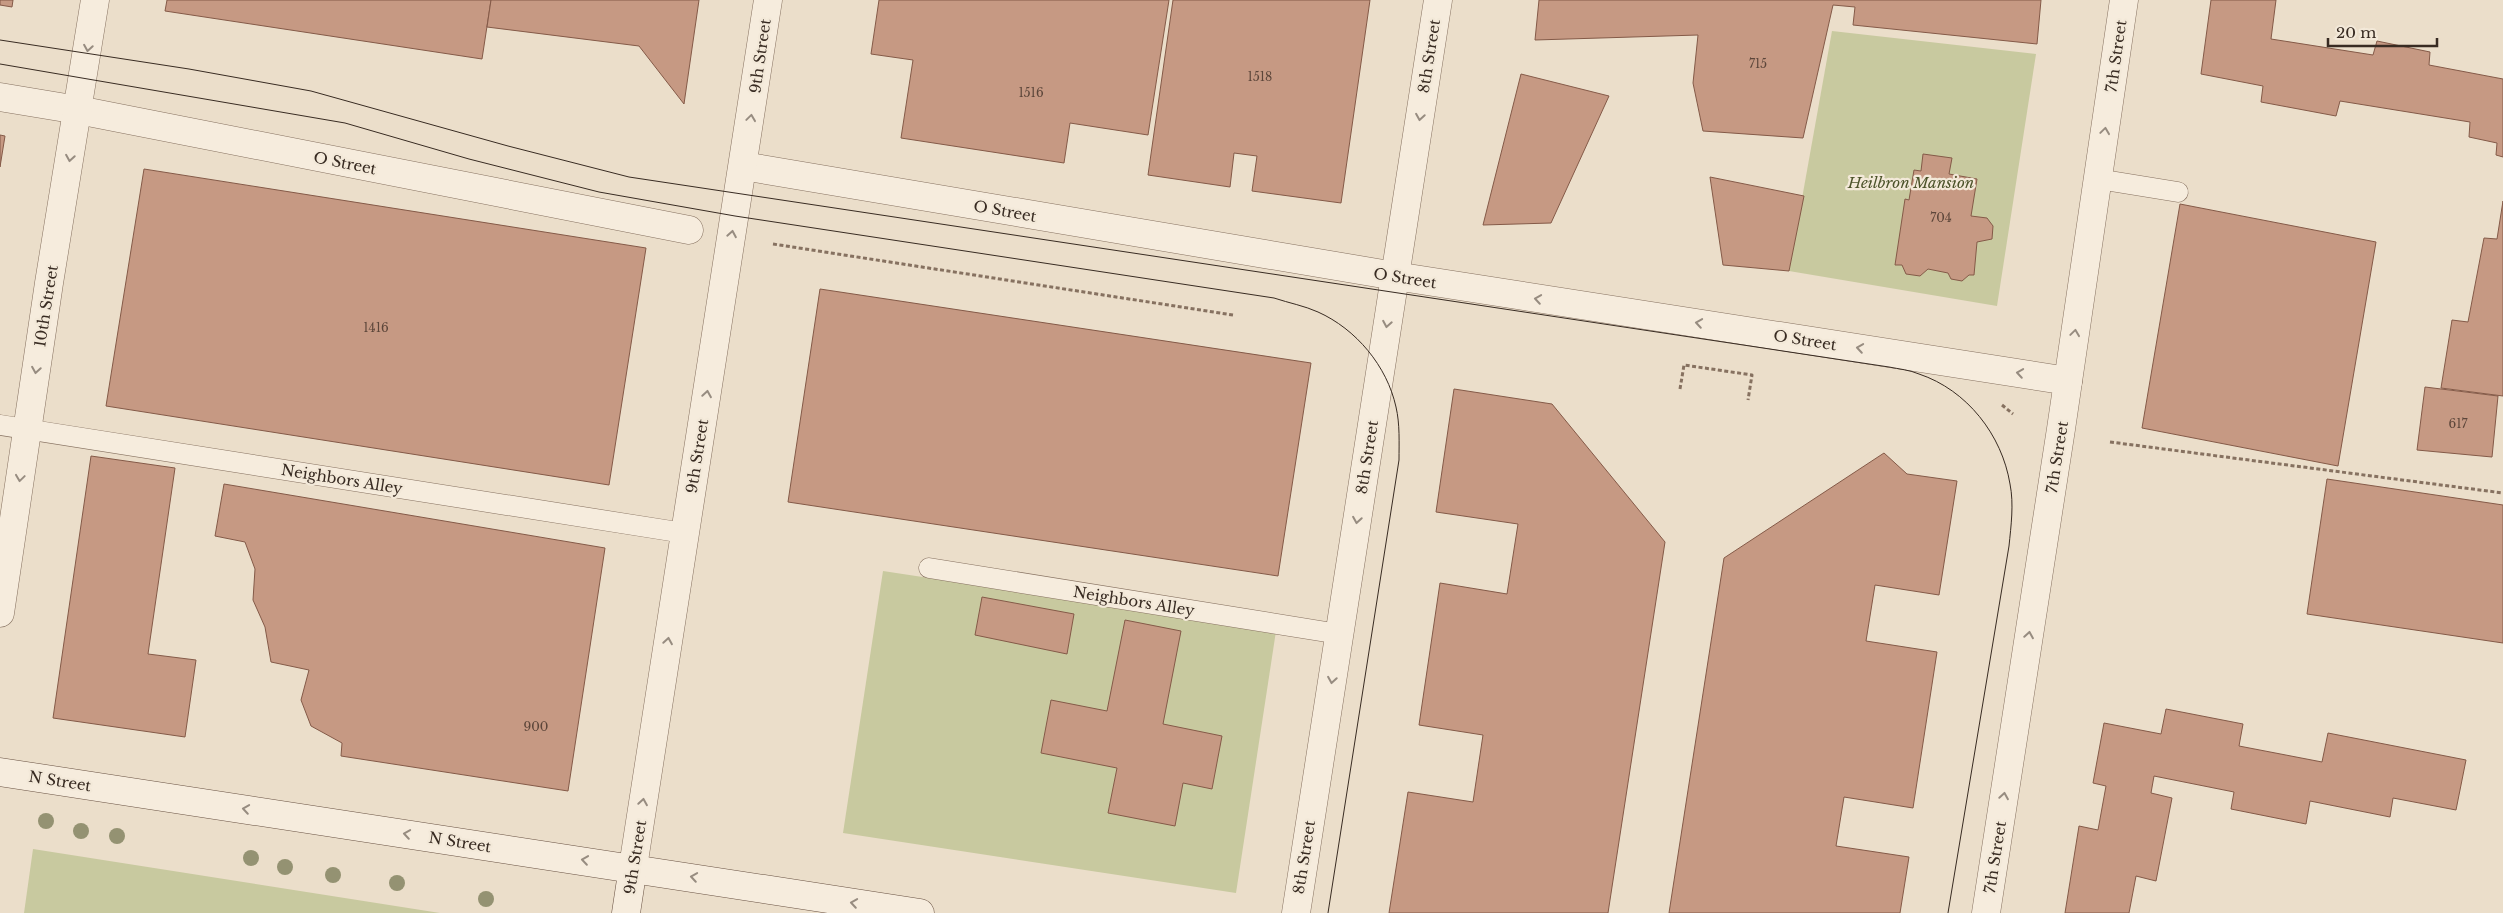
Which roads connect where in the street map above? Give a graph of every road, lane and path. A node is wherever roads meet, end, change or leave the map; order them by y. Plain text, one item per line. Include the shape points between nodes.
1 (95, 0) edge
2 (768, 0) edge
3 (1438, 0) edge
4 (2124, 0) edge
5 (0, 98) edge
6 (78, 110) junction
7 (743, 166) junction
8 (2098, 179) junction
9 (2178, 192) dead end
10 (689, 230) dead end
11 (773, 244) dead end
12 (1395, 276) junction
13 (1233, 315) dead end
14 (2068, 381) junction
15 (1680, 389) dead end
16 (1748, 400) dead end
17 (1997, 401) dead end
18 (2013, 414) dead end
19 (0, 425) edge
20 (27, 429) junction
21 (2110, 442) dead end
22 (2503, 493) edge
23 (684, 533) junction
24 (929, 568) dead end
25 (0, 613) edge
26 (1339, 634) junction
27 (0, 772) edge
28 (633, 867) junction
29 (626, 913) edge
30 (920, 913) edge
31 (1296, 913) edge
32 (1986, 913) edge

1 -> 6 street, 10th Street
7 -> 2 street, 9th Street
3 -> 12 street, 8th Street
8 -> 4 street, 7th Street
5 - 6 street, O Street
6 - 10 street, O Street
6 -> 20 street, 10th Street
7 - 12 street, O Street
23 -> 7 street, 9th Street
8 - 9 lane
14 -> 8 street, 7th Street
11 - 13 path
14 -> 12 street, O Street
12 -> 26 street, 8th Street
32 -> 14 street, 7th Street
15 - 16 path via 1684,365 1752,375
17 - 18 path
19 - 20 lane, Neighbors Alley
20 - 23 lane, Neighbors Alley
20 -> 25 street, 10th Street
21 - 22 path
28 -> 23 street, 9th Street
24 - 26 lane, Neighbors Alley
26 -> 31 street, 8th Street
28 -> 27 street, N Street
28 - 29 street, 9th Street
30 -> 28 street, N Street

